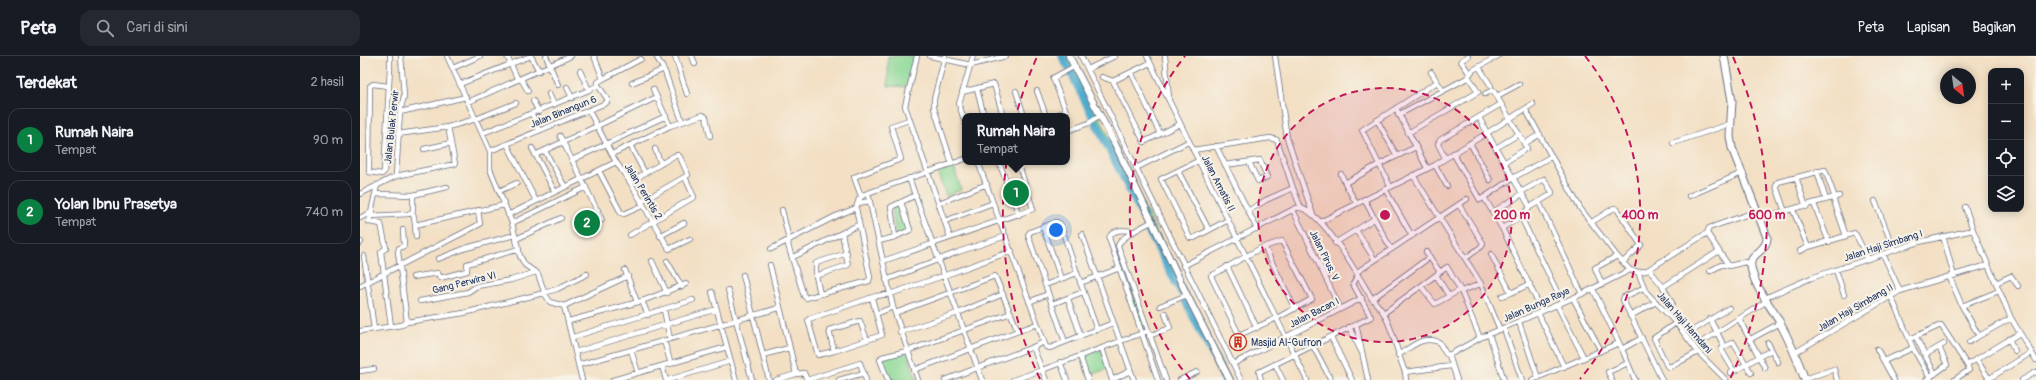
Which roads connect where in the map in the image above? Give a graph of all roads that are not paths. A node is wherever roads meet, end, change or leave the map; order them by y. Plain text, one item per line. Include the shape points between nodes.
1 (390, 56) edge
2 (401, 56) edge
3 (447, 56) edge
4 (480, 56) edge
5 (507, 56) edge
6 (531, 56) edge
7 (546, 56) edge
8 (571, 56) edge
9 (594, 56) edge
10 (656, 56) edge
11 (675, 56) edge
12 (692, 56) edge
13 (918, 56) edge
14 (930, 56) edge
15 (973, 56) edge
16 (1006, 56) edge
17 (1069, 56) edge
18 (1081, 56) edge
19 (1115, 56) edge
20 (1147, 56) edge
21 (1165, 56) edge
22 (1275, 56) edge
23 (1468, 56) edge
24 (1498, 56) edge
25 (1724, 56) edge
26 (945, 58) edge
27 (994, 58) edge
28 (641, 59) dead end
29 (1150, 63) junction
30 (695, 64) dead end
31 (510, 65) junction
32 (971, 65) junction
33 (550, 66) junction
34 (1073, 66) junction
35 (1479, 67) junction
36 (453, 68) junction
37 (1088, 69) junction
38 (662, 70) junction
39 (539, 71) junction
40 (580, 71) dead end
41 (1130, 72) junction
42 (1431, 72) dead end
43 (1468, 76) junction
44 (1102, 77) dead end
45 (603, 79) junction
46 (519, 80) junction
47 (1113, 81) junction
48 (1437, 82) junction
49 (632, 83) dead end
50 (460, 84) junction
51 (1518, 84) dead end
52 (558, 85) dead end
53 (598, 85) junction
54 (388, 86) junction
55 (1491, 86) dead end
56 (567, 87) dead end
57 (653, 89) dead end
58 (977, 89) junction
59 (589, 90) junction
60 (528, 91) dead end
61 (1016, 91) dead end
62 (1037, 91) dead end
63 (1443, 91) junction
64 (962, 92) junction
65 (549, 94) dead end
66 (687, 94) dead end
67 (1485, 94) dead end
68 (1497, 96) junction
69 (657, 97) junction
70 (572, 98) junction
71 (467, 99) junction
72 (533, 101) dead end
73 (1169, 101) junction
74 (516, 103) dead end
75 (1501, 104) junction
76 (1533, 104) dead end
77 (554, 105) junction
78 (1396, 108) junction
79 (589, 111) junction
80 (400, 112) junction
81 (539, 112) junction
82 (1527, 112) dead end
83 (983, 113) edge
84 (1002, 113) edge
85 (1023, 113) edge
86 (1045, 113) edge
87 (1061, 113) edge
88 (532, 114) junction
89 (962, 114) edge
90 (1398, 115) junction
91 (666, 116) junction
92 (1099, 117) junction
93 (1479, 117) junction
94 (476, 119) junction
95 (1510, 119) junction
96 (909, 120) junction
97 (1377, 120) junction
98 (682, 121) junction
99 (1180, 124) junction
100 (1730, 124) junction
101 (598, 126) junction
102 (670, 126) junction
103 (448, 127) junction
104 (539, 131) junction
105 (1070, 131) edge
106 (483, 133) junction
107 (1408, 133) junction
108 (1487, 133) junction
109 (398, 134) junction
110 (1160, 134) junction
111 (1519, 134) junction
112 (1540, 134) junction
113 (560, 136) dead end
114 (710, 136) dead end
115 (1287, 138) junction
116 (451, 142) junction
117 (563, 142) junction
118 (1188, 142) junction
119 (1278, 142) junction
120 (1470, 143) junction
121 (1673, 143) dead end
122 (507, 144) junction
123 (607, 144) junction
124 (1524, 144) junction
125 (630, 145) junction
126 (1216, 146) junction
127 (1416, 147) junction
128 (532, 148) dead end
129 (1496, 148) junction
130 (424, 149) dead end
131 (655, 149) dead end
132 (1193, 150) junction
133 (490, 151) junction
134 (545, 151) junction
135 (1452, 153) junction
136 (612, 154) junction
137 (536, 155) junction
138 (1396, 156) junction
139 (1552, 156) junction
140 (1445, 158) junction
141 (572, 160) junction
142 (962, 160) edge
143 (1198, 161) junction
144 (616, 162) junction
145 (1249, 162) junction
146 (1504, 163) junction
147 (661, 164) junction
148 (952, 164) junction
149 (1225, 164) junction
150 (1378, 164) junction
151 (979, 165) edge
152 (1000, 165) edge
153 (1019, 165) edge
154 (1435, 165) junction
155 (1136, 168) junction
156 (1427, 168) junction
157 (599, 171) junction
158 (1178, 171) junction
159 (1816, 171) junction
160 (928, 172) junction
161 (645, 173) junction
162 (1742, 173) junction
163 (1341, 174) dead end
164 (1413, 175) junction
165 (396, 176) junction
166 (685, 177) junction
167 (1796, 177) junction
168 (909, 178) junction
169 (1513, 178) junction
170 (582, 179) junction
171 (1490, 180) dead end
172 (630, 182) junction
173 (517, 183) dead end
174 (1345, 183) junction
175 (987, 184) junction
176 (377, 185) junction
177 (1446, 186) dead end
178 (447, 187) dead end
179 (564, 187) junction
180 (586, 187) junction
181 (1388, 187) junction
182 (1294, 188) junction
183 (499, 191) junction
184 (555, 192) junction
185 (868, 193) junction
186 (1522, 193) junction
187 (360, 194) edge
188 (376, 194) junction
189 (413, 195) junction
190 (916, 195) junction
191 (862, 196) junction
192 (1690, 196) dead end
193 (1484, 197) junction
194 (1836, 198) junction
195 (1466, 199) dead end
196 (1364, 200) junction
197 (1826, 200) junction
198 (536, 201) junction
199 (870, 201) junction
200 (1875, 201) dead end
201 (901, 202) junction
202 (1539, 202) junction
203 (858, 203) junction
204 (939, 203) junction
205 (993, 203) junction
206 (1356, 203) junction
207 (504, 204) junction
208 (642, 204) junction
209 (1814, 204) junction
210 (1459, 205) junction
211 (1530, 207) junction
212 (1806, 207) junction
213 (1964, 207) dead end
214 (856, 208) junction
215 (1301, 208) junction
216 (478, 210) junction
217 (598, 210) junction
218 (782, 210) dead end
219 (1292, 210) junction
220 (1793, 210) junction
221 (1248, 211) junction
222 (1493, 212) junction
223 (1785, 212) junction
224 (412, 213) junction
225 (371, 214) junction
226 (508, 214) junction
227 (1019, 215) junction
228 (1313, 215) junction
229 (1758, 215) junction
230 (583, 217) dead end
231 (1440, 217) junction
232 (1521, 217) junction
233 (360, 218) edge
234 (561, 218) dead end
235 (1000, 219) junction
236 (1374, 219) junction
237 (602, 220) dead end
238 (1228, 220) junction
239 (945, 221) junction
240 (652, 222) junction
241 (1320, 222) junction
242 (1592, 222) junction
243 (512, 223) junction
244 (684, 223) dead end
245 (1150, 223) junction
246 (415, 225) junction
247 (858, 225) junction
248 (1043, 227) junction
249 (1502, 228) junction
250 (1257, 229) junction
251 (403, 230) dead end
252 (1209, 230) junction
253 (1356, 230) junction
254 (1973, 230) junction
255 (1134, 231) junction
256 (842, 233) junction
257 (1707, 233) junction
258 (1082, 234) dead end
259 (630, 235) dead end
260 (660, 236) junction
261 (1006, 236) junction
262 (1412, 236) junction
263 (1846, 236) junction
264 (1943, 236) junction
265 (416, 237) dead end
266 (515, 237) junction
267 (895, 237) junction
268 (950, 237) junction
269 (690, 239) dead end
270 (1237, 239) junction
271 (789, 240) junction
272 (879, 241) junction
273 (1829, 242) junction
274 (934, 243) junction
275 (1335, 243) junction
276 (1265, 248) junction
277 (1808, 248) junction
278 (518, 249) junction
279 (771, 249) dead end
280 (1391, 249) junction
281 (1894, 250) junction
282 (1012, 251) junction
283 (1719, 251) junction
284 (1800, 251) dead end
285 (1426, 252) dead end
286 (846, 253) junction
287 (1491, 254) dead end
288 (1883, 254) junction
289 (364, 256) dead end
290 (1246, 256) junction
291 (1617, 256) junction
292 (793, 257) junction
293 (1430, 257) junction
294 (1466, 258) junction
295 (438, 259) dead end
296 (940, 259) junction
297 (1868, 259) junction
298 (1375, 260) junction
299 (667, 261) dead end
300 (883, 261) junction
301 (652, 262) dead end
302 (1623, 262) junction
303 (770, 265) dead end
304 (1728, 265) junction
305 (1988, 265) junction
306 (1183, 266) junction
307 (1227, 266) junction
308 (1750, 266) junction
309 (399, 267) junction
310 (1120, 268) junction
311 (1649, 269) junction
312 (625, 270) dead end
313 (1630, 270) junction
314 (1836, 270) junction
315 (1710, 271) dead end
316 (536, 272) junction
317 (1638, 272) junction
318 (1076, 273) junction
319 (1438, 273) junction
320 (384, 274) junction
321 (588, 274) dead end
322 (743, 275) dead end
323 (1357, 275) junction
324 (628, 276) junction
325 (816, 276) junction
326 (946, 276) junction
327 (1097, 276) junction
328 (413, 277) dead end
329 (1952, 277) junction
330 (1061, 279) junction
331 (886, 280) junction
332 (368, 282) junction
333 (1080, 283) junction
334 (1996, 283) junction
335 (686, 284) dead end
336 (1482, 284) junction
337 (1530, 284) junction
338 (1602, 284) junction
339 (1045, 285) junction
340 (360, 286) edge
341 (1421, 286) junction
342 (2018, 286) dead end
343 (682, 287) junction
344 (1663, 287) junction
345 (1643, 288) junction
346 (1593, 289) junction
347 (728, 290) dead end
348 (1460, 291) junction
349 (1900, 291) junction
350 (1999, 291) junction
351 (712, 292) dead end
352 (1084, 292) junction
353 (544, 293) junction
354 (667, 293) junction
355 (952, 293) junction
356 (1511, 293) junction
357 (820, 294) junction
358 (890, 294) junction
359 (1003, 294) junction
360 (1048, 294) junction
361 (1582, 294) junction
362 (1844, 295) dead end
363 (1184, 296) junction
364 (1449, 296) junction
365 (1502, 296) dead end
366 (1891, 296) junction
367 (872, 298) junction
368 (1362, 298) junction
369 (1573, 298) junction
370 (1068, 299) junction
371 (1372, 299) junction
372 (693, 300) dead end
373 (1766, 300) junction
374 (640, 301) junction
375 (420, 302) dead end
376 (1029, 302) junction
377 (1562, 302) junction
378 (1656, 302) junction
379 (1672, 303) dead end
380 (1052, 304) junction
381 (1557, 304) junction
382 (564, 306) junction
383 (1160, 306) dead end
384 (1962, 306) junction
385 (893, 307) junction
386 (779, 308) junction
387 (1340, 308) junction
388 (1729, 308) dead end
389 (717, 309) junction
390 (1295, 309) junction
391 (664, 310) junction
392 (1540, 312) junction
393 (895, 313) junction
394 (958, 313) junction
395 (1011, 313) junction
396 (1165, 313) dead end
397 (1384, 313) junction
398 (876, 314) junction
399 (648, 315) junction
400 (752, 315) junction
401 (1630, 316) junction
402 (1277, 318) junction
403 (2011, 318) junction
404 (1710, 319) junction
405 (1739, 319) junction
406 (736, 320) junction
407 (569, 321) junction
408 (407, 322) junction
409 (1519, 322) junction
410 (1113, 323) junction
411 (1780, 323) junction
412 (668, 324) junction
413 (721, 324) junction
414 (1036, 324) junction
415 (1356, 324) junction
416 (1676, 324) junction
417 (391, 326) junction
418 (1349, 327) junction
419 (1257, 328) junction
420 (374, 329) junction
421 (1502, 329) junction
422 (1097, 330) junction
423 (360, 331) edge
424 (964, 331) junction
425 (1018, 331) junction
426 (1692, 331) dead end
427 (900, 332) junction
428 (1716, 333) junction
429 (2020, 333) junction
430 (1142, 334) junction
431 (1148, 334) junction
432 (1489, 334) junction
433 (1081, 336) junction
434 (1286, 336) junction
435 (1979, 336) junction
436 (573, 337) junction
437 (1331, 337) junction
438 (1916, 337) junction
439 (1480, 338) junction
440 (1642, 338) junction
441 (670, 339) junction
442 (1910, 339) junction
443 (866, 340) junction
444 (1749, 340) junction
445 (2009, 340) junction
446 (664, 341) junction
447 (1044, 342) junction
448 (1065, 342) junction
449 (1120, 342) junction
450 (1969, 342) dead end
451 (1619, 343) junction
452 (1700, 343) dead end
453 (1768, 343) dead end
454 (1944, 344) dead end
455 (1313, 346) junction
456 (1724, 346) junction
457 (727, 347) junction
458 (1033, 347) junction
459 (1939, 347) junction
460 (789, 348) junction
461 (1102, 348) junction
462 (1914, 348) junction
463 (971, 349) junction
464 (1622, 349) junction
465 (1877, 349) dead end
466 (631, 350) junction
467 (1771, 350) junction
468 (834, 351) junction
469 (907, 351) junction
470 (1601, 351) junction
471 (2015, 351) dead end
472 (575, 352) junction
473 (1698, 352) junction
474 (2032, 352) junction
475 (1362, 353) junction
476 (1794, 353) junction
477 (1294, 354) junction
478 (1398, 355) junction
479 (1449, 355) junction
480 (1925, 355) junction
481 (763, 356) junction
482 (1080, 356) junction
483 (1758, 357) junction
484 (1584, 358) junction
485 (1976, 359) junction
486 (2036, 360) edge
487 (731, 361) junction
488 (1884, 361) junction
489 (1060, 362) junction
490 (1778, 362) dead end
491 (671, 364) junction
492 (1232, 364) junction
493 (1274, 364) junction
494 (1628, 364) junction
495 (1746, 364) junction
496 (578, 365) junction
497 (1967, 365) junction
498 (662, 366) junction
499 (1451, 366) junction
500 (1564, 367) junction
501 (978, 368) junction
502 (1765, 368) dead end
503 (374, 369) dead end
504 (914, 370) junction
505 (1042, 370) junction
506 (360, 371) edge
507 (1130, 371) junction
508 (1197, 372) dead end
509 (1405, 372) junction
510 (638, 373) junction
511 (864, 373) junction
512 (1751, 373) dead end
513 (796, 374) junction
514 (1935, 374) junction
515 (2035, 374) edge
516 (1538, 378) junction
517 (1805, 379) edge
518 (1929, 379) edge
519 (582, 380) edge
520 (613, 380) edge
521 (667, 380) edge
522 (736, 380) edge
523 (752, 380) edge
524 (769, 380) edge
525 (776, 380) edge
526 (839, 380) edge
527 (866, 380) edge
528 (888, 380) edge
529 (918, 380) edge
530 (946, 380) edge
531 (982, 380) edge
532 (1013, 380) edge
533 (1046, 380) edge
534 (1067, 380) edge
535 (1088, 380) edge
536 (1112, 380) edge
537 (1134, 380) edge
538 (1158, 380) edge
539 (1166, 380) edge
540 (1180, 380) edge
541 (1230, 380) edge
542 (1241, 380) edge
543 (1261, 380) edge
544 (1283, 380) edge
545 (1308, 380) edge
546 (1331, 380) edge
547 (1352, 380) edge
548 (1368, 380) edge
549 (1406, 380) edge
550 (1457, 380) edge
551 (1504, 380) edge
552 (1522, 380) edge
553 (1532, 380) edge
554 (1612, 380) edge
555 (1634, 380) edge
556 (1662, 380) edge
557 (1726, 380) edge
558 (1837, 380) edge
559 (1894, 380) edge
560 (1954, 380) edge
561 (1989, 380) edge
562 (2022, 380) edge

1 - 54 street
2 - 80 street, Jalan Bulak Perwir via 404,87
3 - 36 street
4 - 36 street
5 - 31 street
6 - 31 street
6 - 39 street
7 - 33 street
8 - 33 street
9 - 45 street
10 - 38 street
11 - 66 street
12 - 30 street
13 - 96 street via 905,106
14 - 26 street
15 - 32 street
16 - 27 street
17 - 34 street
18 - 37 street
19 - 37 street
20 - 29 street, Jalan Amatis II
21 - 73 street
22 - 115 street
23 - 43 street via 1461,61
24 - 35 street
25 - 100 main road via 1732,100
26 - 32 street
26 - 148 street via 934,108
27 - 32 street
28 - 45 street
29 - 41 street
29 - 73 street, Jalan Amatis II
31 - 46 street
31 - 50 street
32 - 64 street
33 - 39 street
33 - 52 street
34 - 87 street via 1053,78 1066,111
34 - 92 street
35 - 43 street
35 - 55 street
36 - 50 street
37 - 155 street
38 - 49 street
38 - 98 street via 665,72
39 - 46 street
40 - 59 street
41 - 47 street
41 - 110 street
42 - 48 street
43 - 63 street
43 - 107 street via 1477,94
44 - 47 street
45 - 53 street
46 - 60 street
46 - 71 street
47 - 110 street via 1142,140 1146,141
48 - 63 street
48 - 78 street
50 - 71 street
51 - 68 street
53 - 59 street
53 - 79 street, Jalan Binangun 6 via 608,102
54 - 54 street via 384,172 371,173 370,86
56 - 70 street
57 - 69 street
58 - 64 street
58 - 83 street
58 - 84 street via 994,84
59 - 70 street
61 - 85 street
62 - 86 street
63 - 90 street
64 - 89 street via 959,104
65 - 77 street
67 - 68 street via 1493,90
68 - 75 street
69 - 91 street
69 - 101 street
70 - 77 street
71 - 80 street
71 - 94 street
72 - 81 street
73 - 99 street, Jalan Amatis II
74 - 94 street
75 - 93 street
75 - 95 street
76 - 95 street
77 - 81 street
78 - 90 street
78 - 97 street
79 - 101 street
79 - 104 street, Jalan Binangun 6
80 - 109 street, Jalan Bulak Perwir
81 - 88 street
82 - 112 street
88 - 104 street
88 - 106 street
90 - 107 street
91 - 102 street
91 - 123 street
92 - 105 street
92 - 245 street
93 - 108 street
93 - 140 street via 1438,141
94 - 103 street
94 - 106 street
95 - 108 street
95 - 111 street
96 - 160 street
96 - 191 street via 891,125 901,159 854,177
97 - 138 street
97 - 150 street via 1362,129 1362,132
98 - 102 street
98 - 114 street via 705,116
99 - 110 street
99 - 118 street, Jalan Amatis II
100 - 121 street
100 - 162 main road via 1732,148
101 - 117 street
101 - 123 street
102 - 125 street
103 - 109 street
103 - 116 street
104 - 122 street, Jalan Binangun 6
106 - 133 street
107 - 127 street
108 - 120 street
108 - 129 street
109 - 165 street, Jalan Bulak Perwir
111 - 124 street
111 - 129 street
112 - 124 street
112 - 139 street
113 - 117 street
115 - 119 street
115 - 228 street
116 - 130 street
116 - 165 street via 455,164
117 - 134 street
117 - 141 street
118 - 132 street, Jalan Amatis II
118 - 155 street
119 - 126 street via 1272,138
119 - 182 street
120 - 135 street
120 - 171 street
122 - 133 street, Jalan Binangun 6
122 - 198 street
123 - 136 street
123 - 141 street
124 - 146 street via 1526,150
125 - 136 street
125 - 161 street
126 - 132 street
126 - 149 street
127 - 138 street
127 - 156 street
128 - 137 street
129 - 146 street
131 - 147 street
132 - 143 street, Jalan Amatis II
133 - 183 street via 490,168
134 - 137 street
134 - 179 street
135 - 140 street
135 - 193 street via 1478,199
136 - 144 street
137 - 184 street
138 - 150 street
139 - 169 street
139 - 242 street via 1580,208
140 - 154 street
141 - 170 street
142 - 148 street
143 - 158 street
143 - 238 street, Jalan Amatis II
144 - 157 street, Jalan Perintis 2
144 - 172 street, Jalan Perintis 2
145 - 145 street via 1258,181 1267,177 1261,160
145 - 149 street
146 - 169 street
147 - 161 street
147 - 166 street via 678,155 687,172
148 - 160 street
149 - 221 street
150 - 174 street
150 - 181 street
151 - 175 street
152 - 227 street
153 - 227 street via 1034,208
154 - 156 street
154 - 177 street
155 - 306 street
156 - 164 street
157 - 170 street, Jalan Perintis 2
157 - 208 street via 621,213 624,214
158 - 252 street
158 - 252 street via 1161,180 1190,238
159 - 167 street
159 - 194 street via 1825,170
159 - 197 street
160 - 168 street
160 - 204 street
161 - 172 street
162 - 192 street
162 - 229 main road
163 - 174 street
164 - 181 street
164 - 231 street
165 - 176 street
166 - 208 street
166 - 240 street via 694,197
167 - 212 street
167 - 223 street via 1776,184
168 - 185 street
168 - 190 street
169 - 186 street
169 - 193 street
170 - 179 street, Jalan Perintis 2
170 - 180 street
172 - 208 street, Jalan Perintis 2
173 - 183 street
174 - 206 street
175 - 204 street
175 - 205 street
176 - 187 street
176 - 188 street
178 - 189 street
179 - 184 street, Jalan Perintis 2
180 - 217 street
180 - 243 street
181 - 196 street
181 - 262 street
182 - 215 street
182 - 221 street
183 - 207 street
184 - 198 street, Jalan Perintis 2
185 - 191 street
185 - 199 street
186 - 202 street via 1544,179 1553,194
186 - 211 street
186 - 222 street
188 - 189 street
188 - 225 street
189 - 224 street
190 - 201 street
190 - 274 street
191 - 203 street
193 - 222 street
194 - 197 street
194 - 263 street
195 - 210 street
196 - 206 street
196 - 236 street
197 - 209 street
198 - 226 street, Jalan Perintis 2
199 - 203 street
199 - 272 street
200 - 281 street
201 - 267 street via 890,210
201 - 267 street via 910,230
202 - 211 street
202 - 361 street
203 - 214 street
204 - 239 street
205 - 235 street
205 - 239 street
206 - 241 street
207 - 216 street
207 - 226 street
208 - 240 street, Jalan Perintis 2
209 - 212 street
209 - 273 street
210 - 231 street
210 - 294 street via 1483,243
211 - 232 street
212 - 220 street
213 - 254 street
214 - 247 street
214 - 271 street
215 - 219 street
215 - 228 street
216 - 246 street
216 - 309 street via 480,224
217 - 230 street
217 - 237 street
218 - 271 street
219 - 250 street
219 - 387 street, Jalan Pirus. V
220 - 223 street
220 - 277 street
221 - 250 street
222 - 249 street
223 - 229 street
224 - 225 street
224 - 246 street
225 - 233 street
225 - 320 street via 370,223 381,224 386,248 381,252
226 - 243 street
227 - 235 street
228 - 241 street
229 - 257 street via 1709,228
229 - 308 main road via 1767,242 1751,260
231 - 262 street
231 - 294 street
232 - 249 street
232 - 377 street
234 - 266 street
235 - 261 street
235 - 268 street
236 - 253 street
236 - 280 street
238 - 252 street
238 - 270 street, Jalan Amatis II
239 - 268 street
240 - 259 street
240 - 260 street, Jalan Perintis 2
241 - 275 street
242 - 291 street
242 - 302 street via 1616,209 1641,245
243 - 266 street
244 - 260 street
245 - 255 street
245 - 363 street
246 - 265 street
247 - 256 street
247 - 357 street via 869,281
248 - 318 street via 1059,222
248 - 330 street
248 - 339 street via 1028,235
249 - 337 street
250 - 270 street
251 - 309 street via 404,246 398,250
253 - 275 street
253 - 298 street
254 - 264 street, Jalan Haji Simbang I
254 - 305 street
255 - 310 street via 1120,230 1113,232 1109,238
255 - 431 street via 1118,246
256 - 286 street
256 - 292 street
257 - 283 street
257 - 311 street
258 - 327 street
260 - 269 street, Jalan Perintis 2 via 670,250
261 - 282 street
261 - 296 street
262 - 280 street
263 - 273 street
263 - 297 street via 1855,233
264 - 281 street, Jalan Haji Simbang I
264 - 329 street
266 - 278 street
266 - 295 street via 466,248
267 - 272 street
268 - 274 street
270 - 290 street, Jalan Amatis II
270 - 306 street
271 - 279 street
271 - 292 street via 788,245
272 - 300 street
273 - 277 street
274 - 296 street
274 - 300 street
275 - 323 street
276 - 290 street
276 - 390 street
276 - 390 street via 1282,240 1312,299
277 - 284 street
278 - 316 street via 525,266
278 - 328 street via 467,264 467,271 440,278 438,273
280 - 298 street
281 - 288 street, Jalan Haji Simbang I
282 - 326 street
282 - 376 street
283 - 304 street
283 - 344 street
285 - 293 street
286 - 325 street via 816,263
286 - 325 street via 848,265
287 - 356 street
288 - 297 street, Jalan Haji Simbang I
288 - 349 street
289 - 332 street
290 - 307 street
290 - 402 street, Jalan Amatis II
291 - 302 street
291 - 338 street via 1595,268
292 - 357 street via 804,298
293 - 319 street
293 - 371 street
294 - 336 street
296 - 326 street
296 - 331 street
297 - 314 street, Jalan Haji Simbang I
298 - 323 street
299 - 343 street
300 - 331 street
301 - 354 street
302 - 313 street
303 - 386 street
304 - 308 street via 1731,267 1745,262
304 - 315 street via 1721,265
305 - 329 street, Jalan Haji Simbang II
305 - 334 street
306 - 492 street
307 - 419 street
307 - 419 street via 1211,276 1239,335
308 - 373 main road
309 - 320 street
309 - 408 street
310 - 327 street
310 - 430 street
311 - 317 street
311 - 344 street
312 - 324 street
313 - 317 street
313 - 338 street, Jalan Bunga Raya
314 - 362 street
314 - 373 street, Jalan Haji Simbang I
316 - 353 street
316 - 375 street, Gang Perwira VI via 511,280 477,286 468,292
317 - 345 street, Jalan Haji Hamdani
318 - 330 street
318 - 333 street
319 - 341 street
319 - 348 street via 1447,267
319 - 364 street
320 - 332 street
320 - 417 street
321 - 353 street
322 - 400 street
323 - 368 street via 1353,284
323 - 371 street
324 - 374 street
324 - 382 street
325 - 357 street
326 - 355 street
326 - 358 street
327 - 333 street
327 - 410 street
329 - 349 street, Jalan Haji Simbang II
329 - 384 street
330 - 339 street
331 - 358 street
332 - 340 street
332 - 420 street
333 - 352 street
334 - 342 street via 2011,276
334 - 350 street
335 - 343 street
336 - 348 street
336 - 421 street
337 - 356 street
337 - 392 street
338 - 346 street, Jalan Bunga Raya
339 - 360 street
341 - 364 street via 1435,304
341 - 397 street
343 - 354 street
344 - 379 street
345 - 378 street, Jalan Haji Hamdani
345 - 401 street via 1623,298
346 - 361 street, Jalan Bunga Raya
346 - 451 street
347 - 406 street
348 - 364 street
348 - 439 street
349 - 366 street, Jalan Haji Simbang II
350 - 384 street
350 - 403 street
351 - 389 street
352 - 370 street
352 - 422 street
353 - 382 street via 550,302
353 - 408 street via 464,312
354 - 374 street
355 - 359 street via 995,276
355 - 393 street
355 - 394 street
356 - 365 street
358 - 367 street
358 - 385 street
359 - 394 street
359 - 395 street
360 - 376 street
360 - 380 street
361 - 369 street, Jalan Bunga Raya
363 - 383 street
363 - 541 street
366 - 442 street
366 - 476 street, Jalan Haji Simbang II
367 - 398 street
367 - 468 street via 808,320 818,355
368 - 387 street, Jalan Bacan I
368 - 415 street via 1371,317
369 - 377 street, Jalan Bunga Raya
369 - 470 street
370 - 380 street
370 - 433 street
371 - 397 street
372 - 391 street
373 - 405 street, Jalan Haji Simbang I
373 - 411 main road
374 - 399 street
374 - 407 street
376 - 414 street
377 - 381 street, Jalan Bunga Raya
378 - 401 street
378 - 416 street, Jalan Haji Hamdani
380 - 448 street
381 - 392 street, Jalan Bunga Raya
381 - 484 street
382 - 407 street
384 - 435 street
385 - 393 street
385 - 398 street
386 - 400 street
386 - 460 street
387 - 434 street, Jalan Bacan I
388 - 404 street
389 - 412 street
389 - 413 street
390 - 402 street
391 - 399 street
391 - 412 street
392 - 409 street, Jalan Bunga Raya
392 - 500 street
393 - 427 street
394 - 424 street
394 - 427 street
395 - 424 street
395 - 425 street
396 - 431 street via 1170,328
397 - 478 street
398 - 443 street via 882,335
399 - 436 street
400 - 406 street
400 - 481 street
401 - 440 street
402 - 419 street
402 - 434 street, Jalan Amatis II
403 - 429 street
403 - 435 street
404 - 426 street
404 - 428 street
405 - 428 street, Jalan Haji Simbang I
405 - 444 street
406 - 413 street
406 - 523 street
407 - 436 street
408 - 417 street
409 - 421 street, Jalan Bunga Raya
409 - 516 street
410 - 422 street
410 - 449 street
411 - 444 street
411 - 476 main road
412 - 441 street
412 - 472 street
413 - 441 street
413 - 457 street
414 - 425 street
414 - 447 street
415 - 418 street
415 - 475 street
416 - 473 street, Jalan Haji Hamdani
416 - 473 street via 1654,338 1667,366 1669,368
417 - 420 street
418 - 437 street
418 - 475 street
420 - 423 street
421 - 432 street, Jalan Bunga Raya
421 - 552 street
422 - 433 street
424 - 463 street
424 - 469 street
425 - 463 street
427 - 469 street
428 - 452 street, Jalan Haji Simbang I
428 - 456 street
429 - 445 street
429 - 474 street
430 - 431 street
430 - 449 street
430 - 538 street
431 - 539 street
432 - 439 street, Jalan Bunga Raya
432 - 551 street
433 - 448 street
434 - 477 street, Jalan Amatis II
434 - 492 street, Jalan Bacan I
435 - 450 street
436 - 472 street
437 - 455 street
437 - 547 street
438 - 442 street
438 - 480 street
438 - 497 street via 1941,325
439 - 479 street, Jalan Bunga Raya
440 - 464 street
440 - 556 street
441 - 446 street
442 - 462 street
443 - 468 street
443 - 468 street via 860,321 829,330
444 - 483 street
445 - 471 street
445 - 485 street
446 - 466 street
446 - 491 street
447 - 448 street via 1048,348
447 - 458 street
449 - 461 street
449 - 507 street
451 - 464 street
451 - 470 street
453 - 467 street
454 - 459 street
455 - 477 street
455 - 546 street
456 - 495 street via 1734,342
456 - 495 street via 1721,350 1733,372
457 - 487 street
457 - 491 street
458 - 501 street
458 - 505 street
459 - 480 street
459 - 514 street via 1948,366
460 - 481 street
460 - 513 street
461 - 482 street
461 - 536 street
462 - 488 street
462 - 518 street
463 - 501 street
463 - 504 street
464 - 494 street
465 - 488 street
466 - 496 street
466 - 510 street
467 - 483 street
467 - 490 street
469 - 504 street
469 - 528 street via 880,358
470 - 484 street
472 - 496 street
473 - 557 street, Jalan Haji Hamdani
474 - 486 street
474 - 561 street
475 - 548 street
476 - 517 main road
477 - 493 street
477 - 545 street, Jalan Amatis II
478 - 479 street via 1428,338 1438,342
478 - 509 street
479 - 499 street
480 - 514 street
481 - 524 street
482 - 489 street
482 - 535 street
483 - 495 street
483 - 502 street
484 - 500 street
485 - 497 street
485 - 561 street
487 - 521 street
487 - 522 street
488 - 559 street
489 - 505 street
489 - 534 street
491 - 498 street
492 - 542 street
493 - 543 street via 1258,373
493 - 544 street
494 - 554 street via 1608,372
494 - 555 street
495 - 512 street
496 - 519 street
497 - 560 street via 1969,370
498 - 510 street
498 - 521 street
499 - 509 street
499 - 550 street
500 - 516 street
501 - 530 street
501 - 531 street
503 - 506 street
504 - 529 street
505 - 532 street
505 - 533 street
507 - 536 street
507 - 537 street
508 - 540 street
509 - 549 street
510 - 520 street
511 - 513 street via 860,363 807,380 804,373
511 - 526 street
511 - 527 street
513 - 525 street
514 - 518 street
515 - 562 street
516 - 553 street
517 - 558 street via 1834,369

